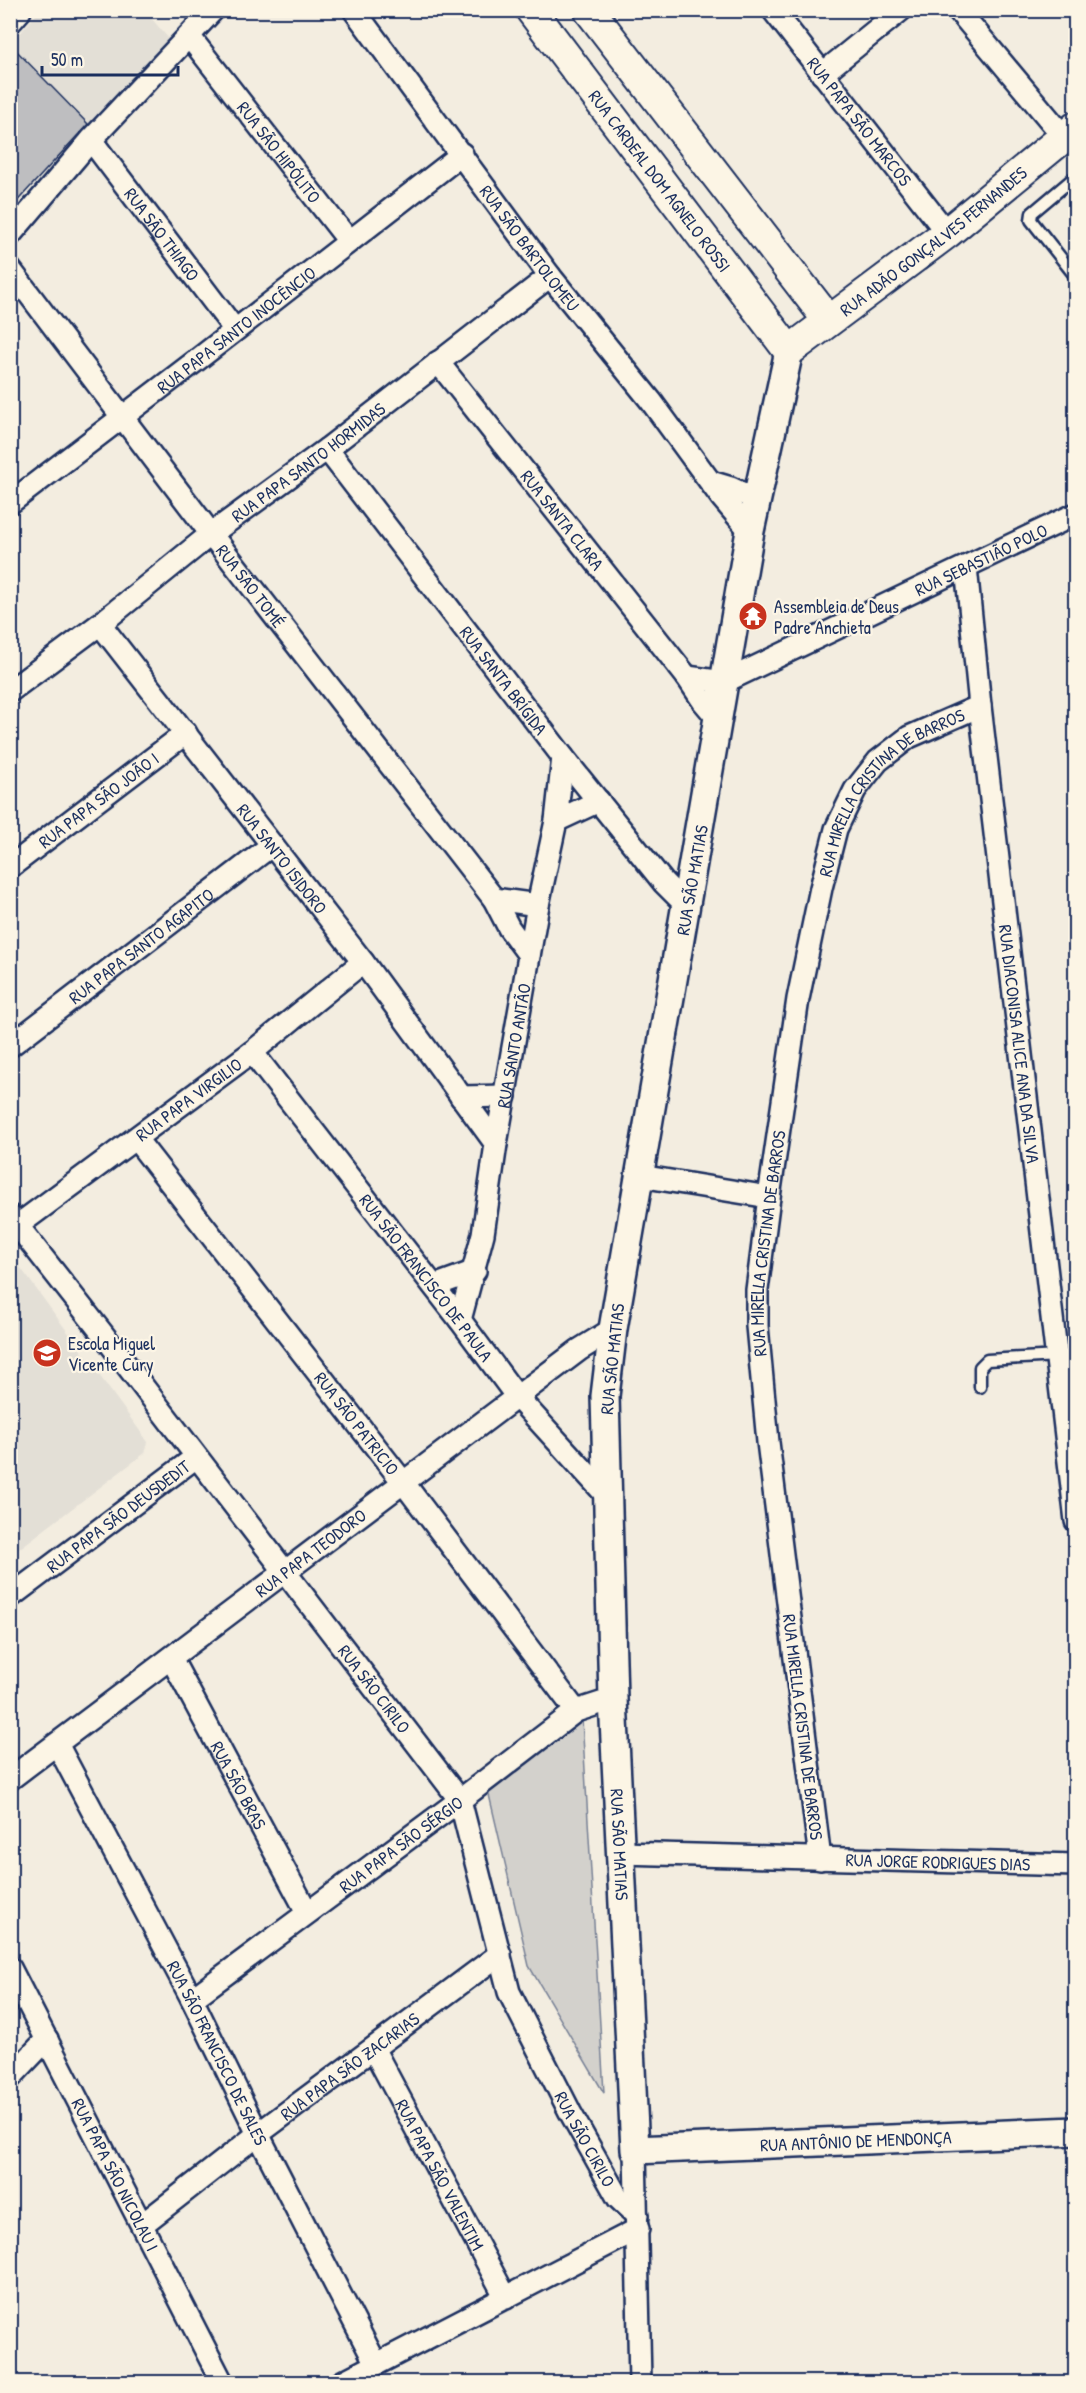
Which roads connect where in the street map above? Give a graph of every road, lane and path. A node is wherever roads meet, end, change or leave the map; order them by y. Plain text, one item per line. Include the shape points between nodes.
1 (17, 10) edge
2 (213, 10) edge
3 (354, 10) edge
4 (531, 10) edge
5 (589, 10) edge
6 (773, 10) edge
7 (901, 10) edge
8 (958, 10) edge
9 (10, 18) edge
10 (189, 36) junction
11 (822, 74) junction
12 (667, 111) junction
13 (1070, 136) edge
14 (627, 137) junction
15 (91, 140) junction
16 (462, 154) junction
17 (1076, 176) edge
18 (947, 233) junction
19 (10, 235) edge
20 (348, 241) junction
21 (10, 269) edge
22 (550, 276) junction
23 (1076, 277) edge
24 (828, 320) junction
25 (235, 330) junction
26 (789, 351) junction
27 (438, 362) junction
28 (122, 417) junction
29 (327, 449) junction
30 (711, 482) junction
31 (757, 500) junction
32 (10, 502) edge
33 (1076, 514) edge
34 (750, 531) junction
35 (211, 534) junction
36 (966, 567) junction
37 (100, 624) junction
38 (687, 676) junction
39 (724, 681) junction
40 (10, 691) edge
41 (980, 706) junction
42 (719, 720) junction
43 (186, 733) junction
44 (563, 757) junction
45 (599, 801) junction
46 (556, 821) junction
47 (272, 845) junction
48 (10, 867) edge
49 (494, 899) junction
50 (538, 905) junction
51 (687, 906) junction
52 (529, 955) junction
53 (363, 962) junction
54 (10, 1046) edge
55 (252, 1052) junction
56 (505, 1096) junction
57 (461, 1097) junction
58 (136, 1139) junction
59 (496, 1144) junction
60 (640, 1176) junction
61 (769, 1197) junction
62 (13, 1224) edge
63 (475, 1271) junction
64 (434, 1286) junction
65 (460, 1320) junction
66 (613, 1329) junction
67 (1066, 1356) edge
68 (980, 1387) dead end
69 (517, 1398) junction
70 (196, 1457) junction
71 (403, 1482) junction
72 (608, 1497) junction
73 (1076, 1521) edge
74 (286, 1573) junction
75 (10, 1597) edge
76 (171, 1658) junction
77 (613, 1699) junction
78 (576, 1711) junction
79 (57, 1744) junction
80 (10, 1779) edge
81 (460, 1800) junction
82 (620, 1853) junction
83 (820, 1859) junction
84 (1076, 1865) edge
85 (307, 1911) junction
86 (500, 1954) junction
87 (10, 1968) edge
88 (192, 1998) junction
89 (47, 2039) junction
90 (374, 2050) junction
91 (10, 2078) edge
92 (1076, 2131) edge
93 (258, 2134) junction
94 (635, 2150) junction
95 (637, 2223) junction
96 (143, 2224) junction
97 (506, 2298) junction
98 (376, 2364) junction
99 (222, 2382) edge
100 (342, 2382) edge
101 (640, 2382) edge

1 - 9 street
2 - 10 street
3 - 16 street, RUA SÃO BARTOLOMEU
4 - 14 main road, RUA CARDEAL DOM AGNELO ROSSI
5 - 12 main road
6 - 11 street, RUA PAPA SÃO MARCOS
7 - 11 street
8 - 13 street
10 - 15 street
10 - 20 street, RUA SÃO HIPÓLITO
11 - 18 street, RUA PAPA SÃO MARCOS
12 - 14 main road
12 - 24 main road
13 - 18 main road, RUA ADÃO GONÇALVES FERNANDES
14 - 26 main road, RUA CARDEAL DOM AGNELO ROSSI
15 - 19 street
15 - 25 street, RUA SÃO THIAGO
16 - 20 street, RUA PAPA SANTO INOCÊNCIO
16 - 22 street, RUA SÃO BARTOLOMEU
17 - 23 lane via 1032,213 1031,220
18 - 24 main road, RUA ADÃO GONÇALVES FERNANDES
20 - 25 street, RUA PAPA SANTO INOCÊNCIO
21 - 28 street, RUA SÃO TOMÉ
22 - 27 street, RUA PAPA SANTO HORMIDAS
22 - 30 street, RUA SÃO BARTOLOMEU
24 - 26 main road, RUA ADÃO GONÇALVES FERNANDES
25 - 28 street, RUA PAPA SANTO INOCÊNCIO
26 - 31 street, RUA SÃO MATIAS
27 - 29 street, RUA PAPA SANTO HORMIDAS
27 - 38 street, RUA SANTA CLARA
28 - 32 street, RUA PAPA SANTO INOCÊNCIO
28 - 35 street, RUA SÃO TOMÉ
29 - 35 street, RUA PAPA SANTO HORMIDAS
29 - 44 street, RUA SANTA BRÍGIDA
30 - 31 street
30 - 34 street, RUA SÃO BARTOLOMEU
31 - 34 street, RUA SÃO MATIAS
33 - 36 street, RUA SEBASTIÃO POLO
34 - 39 street, RUA SÃO MATIAS
35 - 37 street, RUA PAPA SANTO HORMIDAS
35 - 49 street, RUA SÃO TOMÉ
36 - 39 street, RUA SEBASTIÃO POLO
36 - 41 street, RUA DIACONISA ALICE ANA DA SILVA
37 - 40 street, RUA PAPA SANTO HORMIDAS
37 - 43 street, RUA SANTO ISIDORO
38 - 39 street
38 - 42 street, RUA SANTA CLARA
39 - 42 street, RUA SÃO MATIAS
41 - 61 street, RUA MIRELLA CRISTINA DE BARROS via 909,737 878,761 855,790 836,829 798,999
41 - 67 street, RUA DIACONISA ALICE ANA DA SILVA
42 - 51 street, RUA SÃO MATIAS
43 - 47 street, RUA SANTO ISIDORO
43 - 48 street, RUA PAPA SÃO JOÃO I
44 - 45 street, RUA SANTA BRÍGIDA
44 - 46 street, RUA SANTO ANTÃO
45 - 46 street
45 - 51 street, RUA SANTA BRÍGIDA
46 - 50 street, RUA SANTO ANTÃO
47 - 53 street, RUA SANTO ISIDORO
47 - 54 street, RUA PAPA SANTO AGAPITO
49 - 50 street
49 - 52 street, RUA SÃO TOMÉ
50 - 52 street, RUA SANTO ANTÃO
51 - 60 street, RUA SÃO MATIAS
52 - 56 street, RUA SANTO ANTÃO
53 - 55 street, RUA PAPA VIRGILIO
53 - 57 street, RUA SANTO ISIDORO
55 - 58 street, RUA PAPA VIRGILIO
55 - 64 street, RUA SÃO FRANCISCO DE PAULA
56 - 57 street
56 - 59 street, RUA SANTO ANTÃO
57 - 59 street, RUA SANTO ISIDORO
58 - 62 street, RUA PAPA VIRGILIO
58 - 71 street, RUA SÃO PATRICIO
59 - 63 street, RUA SANTO ANTÃO
60 - 61 street
60 - 66 street, RUA SÃO MATIAS
61 - 83 street, RUA MIRELLA CRISTINA DE BARROS via 757,1290 757,1326 769,1454
62 - 70 street, RUA SÃO CIRILO
63 - 64 street
63 - 65 street, RUA SANTO ANTÃO
64 - 65 street, RUA SÃO FRANCISCO DE PAULA
65 - 69 street, RUA SÃO FRANCISCO DE PAULA
66 - 69 street, RUA PAPA TEODORO
66 - 72 street, RUA SÃO MATIAS via 605,1396
67 - 68 lane via 987,1360 980,1367
67 - 73 street, RUA DIACONISA ALICE ANA DA SILVA
69 - 71 street, RUA PAPA TEODORO
69 - 72 street, RUA SÃO FRANCISCO DE PAULA
70 - 74 street, RUA SÃO CIRILO
70 - 75 street, RUA PAPA SÃO DEUSDEDIT
71 - 74 street, RUA PAPA TEODORO
71 - 78 street, RUA SÃO PATRICIO
72 - 77 street, RUA SÃO MATIAS
74 - 76 street, RUA PAPA TEODORO
74 - 81 street, RUA SÃO CIRILO
76 - 79 street, RUA PAPA TEODORO
76 - 85 street, RUA SÃO BRAS
77 - 78 street, RUA PAPA SÃO SÉRGIO
77 - 82 street, RUA SÃO MATIAS
78 - 81 street, RUA PAPA SÃO SÉRGIO
79 - 80 street, RUA PAPA TEODORO
79 - 88 street, RUA SÃO FRANCISCO DE SALES
81 - 85 street, RUA PAPA SÃO SÉRGIO
81 - 86 street, RUA SÃO CIRILO
82 - 83 street, RUA JORGE RODRIGUES DIAS
82 - 94 street, RUA SÃO MATIAS
83 - 84 street, RUA JORGE RODRIGUES DIAS
85 - 88 street, RUA PAPA SÃO SÉRGIO
86 - 90 street, RUA PAPA SÃO ZACARIAS
86 - 95 street, RUA SÃO CIRILO via 509,1992 570,2112 618,2198
87 - 89 street, RUA PAPA SÃO NICOLAU I
88 - 93 street, RUA SÃO FRANCISCO DE SALES
89 - 91 street
89 - 96 street, RUA PAPA SÃO NICOLAU I
90 - 93 street, RUA PAPA SÃO ZACARIAS
90 - 97 street, RUA PAPA SÃO VALENTIM
92 - 94 street, RUA ANTÔNIO DE MENDONÇA
93 - 96 street, RUA PAPA SÃO ZACARIAS
93 - 98 street, RUA SÃO FRANCISCO DE SALES
94 - 95 street, RUA SÃO MATIAS
95 - 97 street
95 - 101 street, RUA SÃO MATIAS
96 - 99 street, RUA PAPA SÃO NICOLAU I
97 - 98 street
98 - 100 street

